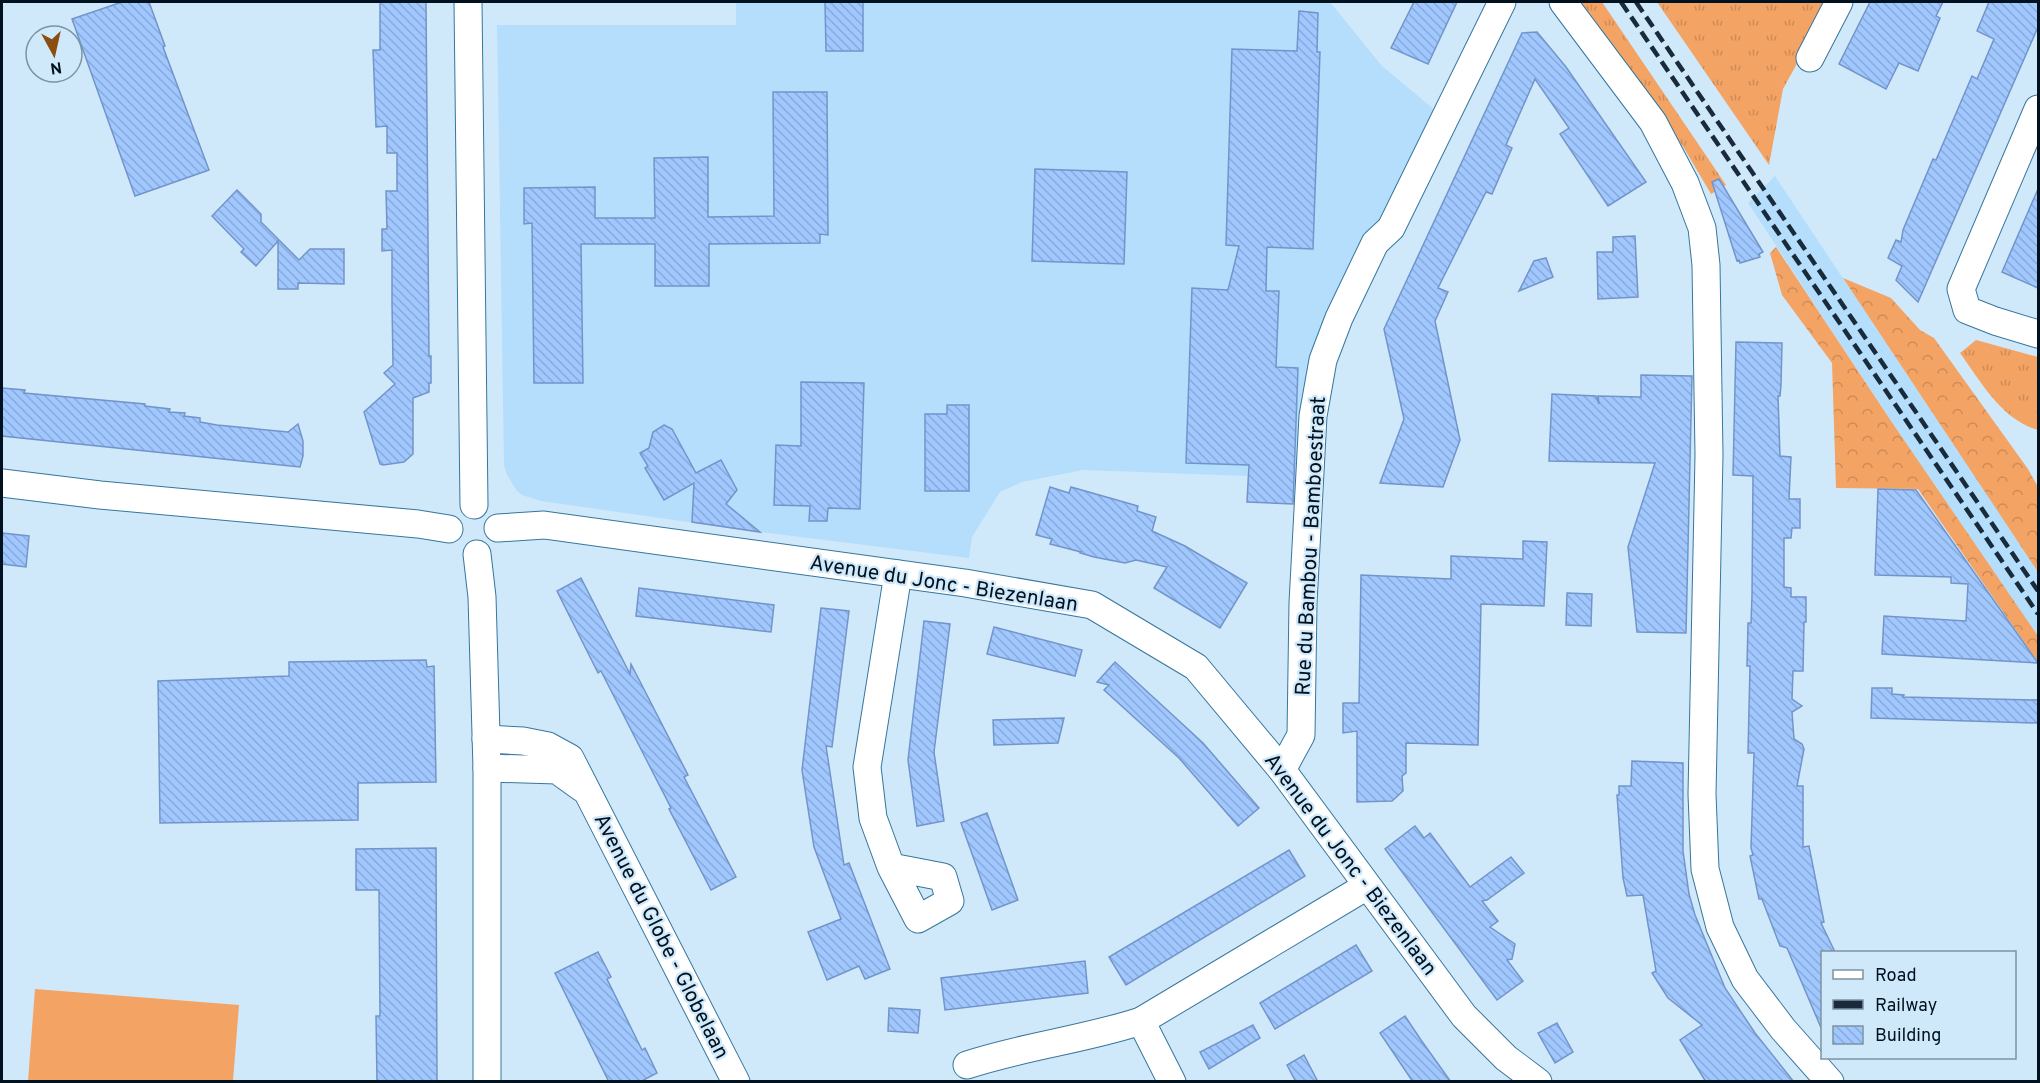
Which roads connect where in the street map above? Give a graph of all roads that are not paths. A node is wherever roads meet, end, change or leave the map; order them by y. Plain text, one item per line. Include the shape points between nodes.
1 (468, 2) edge
2 (1502, 2) edge
3 (1563, 2) edge
4 (1839, 2) edge
5 (1810, 58) dead end
6 (2038, 109) edge
7 (2038, 334) edge
8 (2, 483) edge
9 (474, 506) junction
10 (498, 528) junction
11 (449, 529) junction
12 (477, 555) junction
13 (898, 574) junction
14 (486, 739) junction
15 (487, 768) junction
16 (1282, 770) junction
17 (587, 791) junction
18 (891, 867) dead end
19 (1366, 886) junction
20 (1141, 1021) junction
21 (967, 1065) dead end
22 (487, 1082) edge
23 (736, 1082) edge
24 (1172, 1082) edge
25 (1538, 1082) edge
26 (1830, 1082) edge

1 - 9 street
2 - 16 street, Rue du Bambou - Bamboestraat via 1391,228 1375,243 1323,360 1313,416 1301,735
3 - 26 street via 1653,122 1685,183 1702,228 1709,455 1702,795 1705,869 1720,927 1745,979
4 - 5 street
6 - 7 street via 1961,289 1967,310
8 - 11 street
9 - 10 street via 490,512
9 - 11 street via 457,511
10 - 12 street via 493,545
10 - 13 street, Avenue du Jonc - Biezenlaan via 544,525
11 - 12 street via 457,548
12 - 14 street
13 - 16 street, Avenue du Jonc - Biezenlaan via 1092,606 1196,667
13 - 18 street via 867,767 873,818
14 - 15 street
14 - 17 street, Avenue du Globe - Globelaan via 548,746 570,758
15 - 17 street, Avenue du Globe - Globelaan via 557,770
15 - 22 street
16 - 19 street, Avenue du Jonc - Biezenlaan
17 - 23 street, Avenue du Globe - Globelaan
19 - 20 street
19 - 25 street, Avenue du Jonc - Biezenlaan via 1464,1016 1506,1058
20 - 21 street
20 - 24 street

